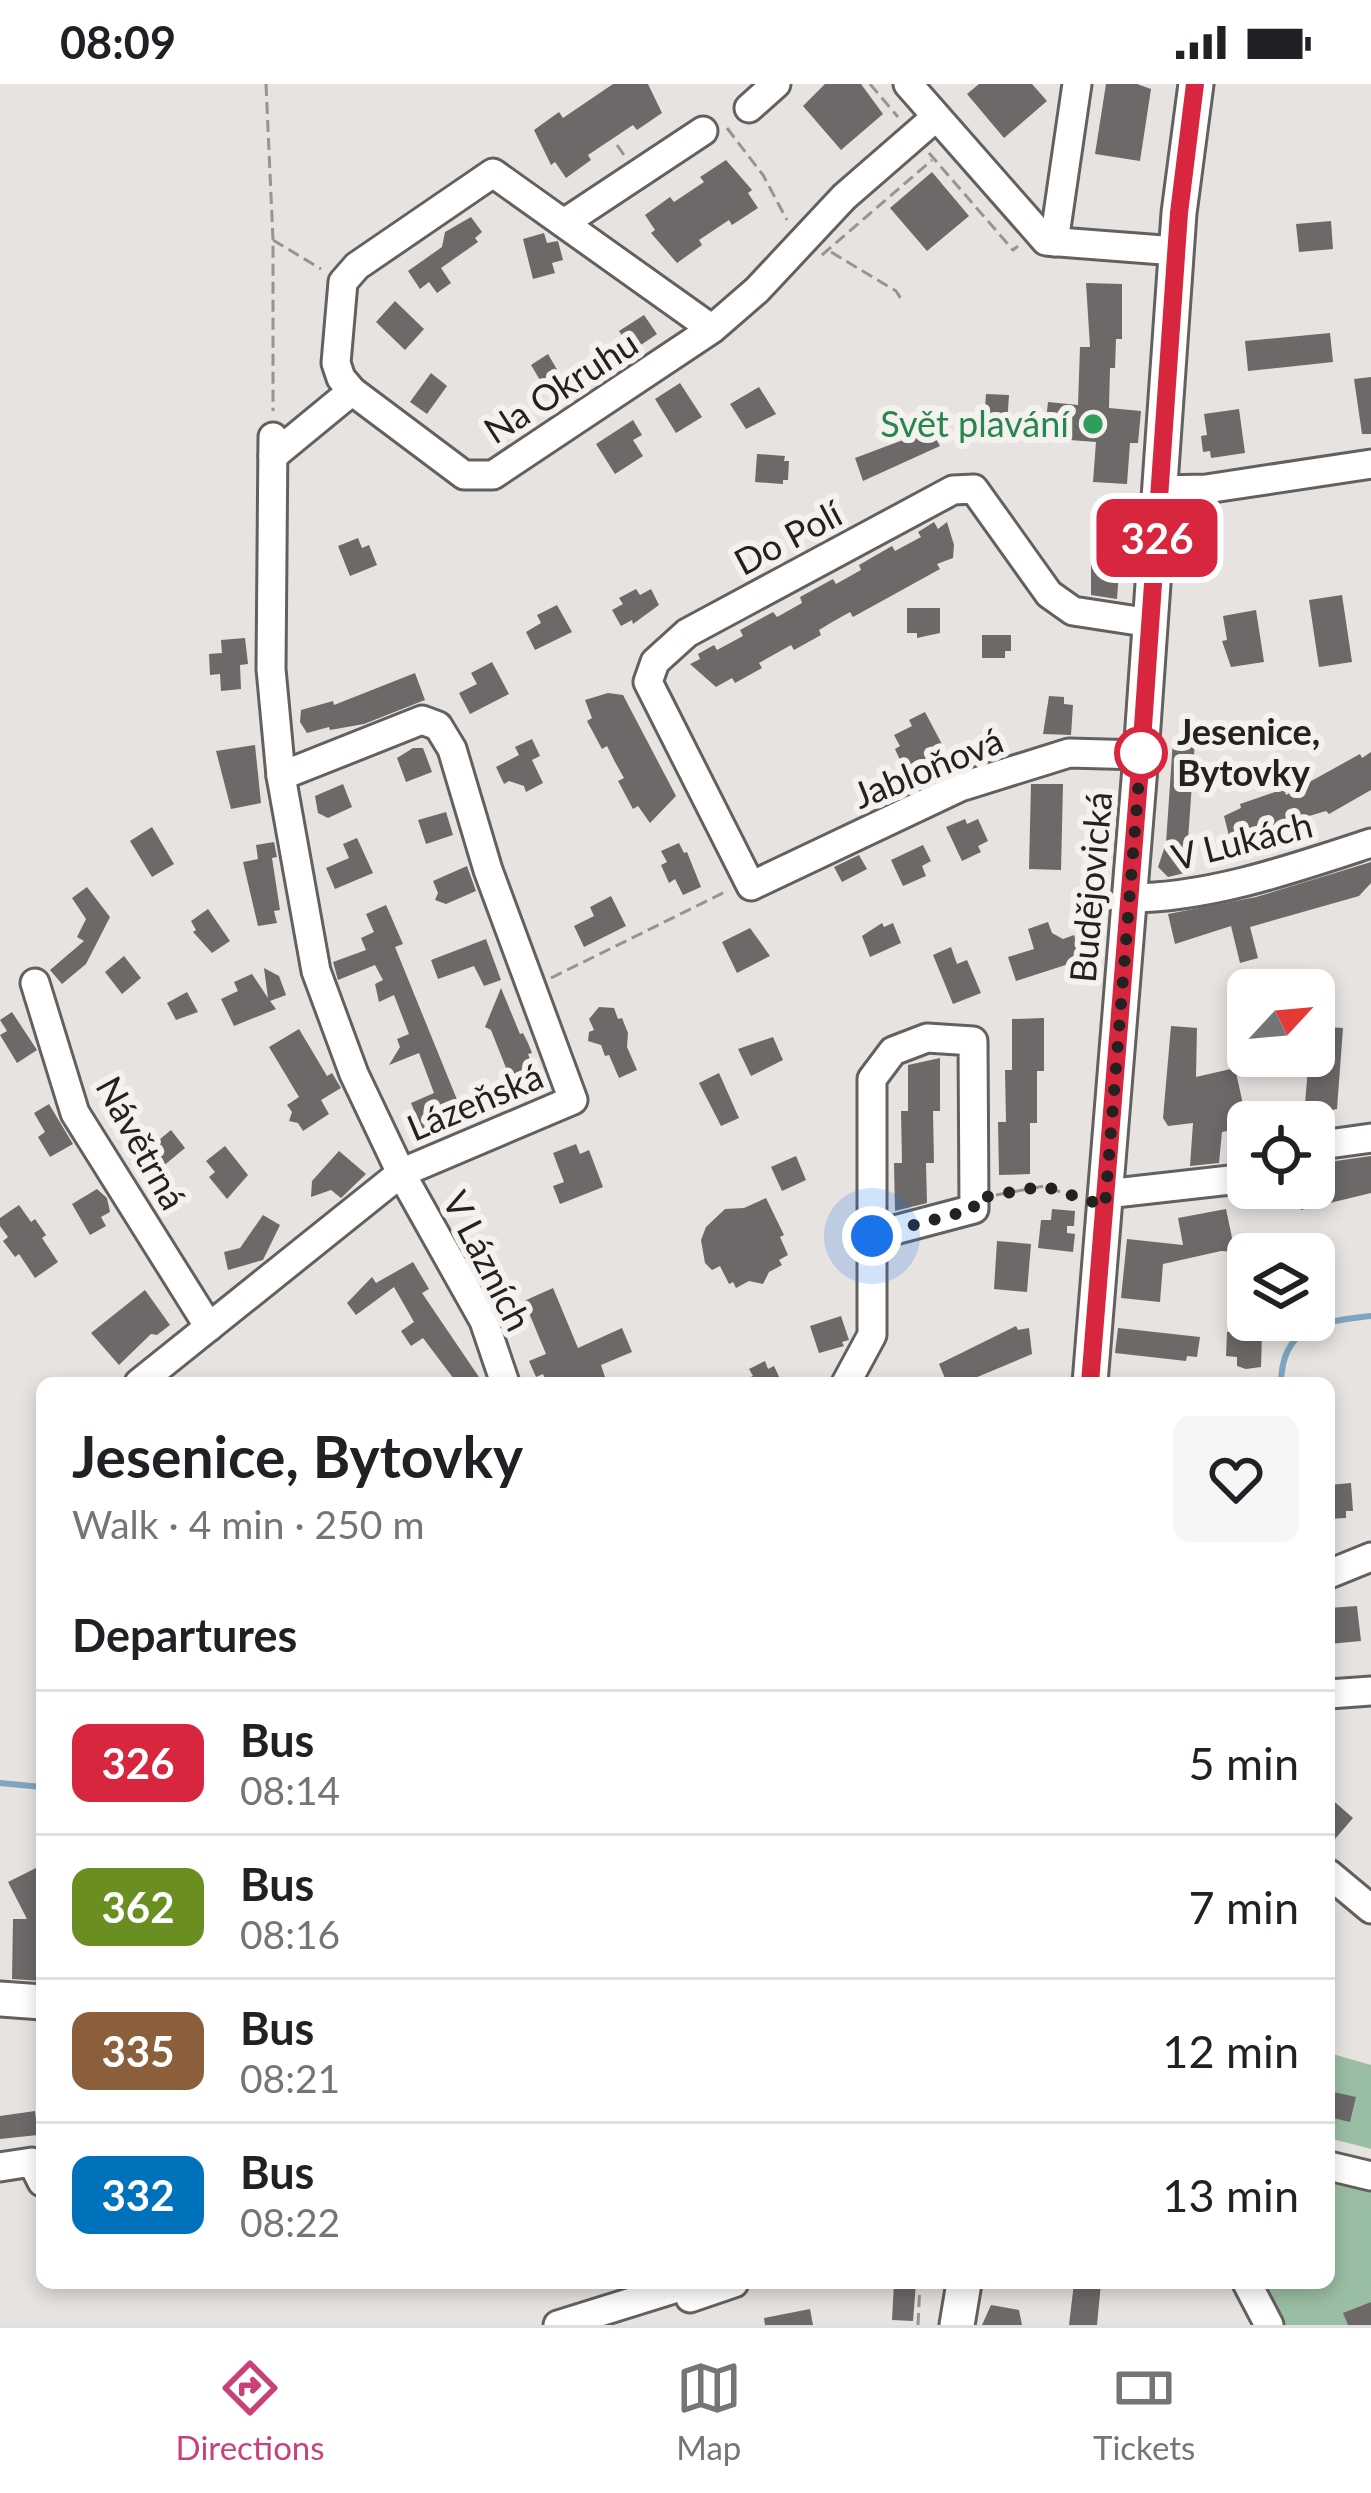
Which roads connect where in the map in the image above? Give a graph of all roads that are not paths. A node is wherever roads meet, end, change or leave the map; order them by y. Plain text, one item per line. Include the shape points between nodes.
1 (776, 84) edge
2 (908, 84) edge
3 (1077, 84) edge
4 (1196, 84) edge
5 (748, 108) dead end
6 (936, 117) junction
7 (703, 131) road end
8 (564, 223) junction
9 (1054, 242) junction
10 (1176, 251) junction
11 (712, 329) junction
12 (352, 391) junction
13 (1371, 464) edge
14 (1160, 490) junction
15 (1151, 622) junction
16 (1141, 755) junction
17 (281, 776) junction
18 (1371, 843) edge
19 (750, 883) joint
20 (1129, 898) junction
21 (35, 982) dead end
22 (1371, 1138) edge
23 (1335, 1143) edge
24 (400, 1173) junction
25 (1227, 1181) edge
26 (1105, 1200) junction
27 (872, 1236) junction
28 (209, 1327) junction
29 (146, 1377) edge
30 (503, 1377) edge
31 (850, 1377) edge
32 (1090, 1377) edge
33 (1371, 1557) edge
34 (1335, 1572) edge
35 (1371, 1691) edge
36 (1335, 1694) edge
37 (1335, 1879) edge
38 (1371, 1909) edge
39 (0, 1999) edge
40 (36, 2002) edge
41 (0, 2167) edge
42 (1335, 2167) edge
43 (36, 2170) edge
44 (1371, 2176) edge
45 (1249, 2289) edge
46 (688, 2298) edge
47 (557, 2325) edge
48 (1269, 2325) edge

1 - 5 street
2 - 6 street
3 - 9 street
4 - 10 main road, Budějovická
6 - 9 street via 1038,236
6 - 11 street, Na Okruhu
7 - 8 street
8 - 11 street, Na Okruhu
8 - 12 street, Na Okruhu via 493,172 357,266 343,282 336,363
9 - 10 street
10 - 14 main road, Budějovická
11 - 12 street, Na Okruhu via 480,478 464,475
12 - 17 street, Lázeňská via 273,447 272,669
13 - 14 street
14 - 15 main road, Budějovická
15 - 16 main road, Budějovická
15 - 19 street, Do Polí via 1073,611 1049,595 974,489 953,490 687,633 656,662 648,682
16 - 19 street, Jabloňová via 1070,753 959,787
16 - 20 main road, Budějovická
17 - 24 street, Lázeňská via 316,971
17 - 24 street, Lázeňská via 422,720 438,726 573,1100
18 - 20 street, V Lukách via 1165,898
20 - 26 main road, Budějovická
21 - 28 street, Návětrná via 75,1113
22 - 23 street
24 - 28 street
24 - 30 street, V Lázních via 484,1321
25 - 26 street
26 - 32 main road, Budějovická
27 - 27 street via 872,1079 893,1052 926,1038 973,1041 974,1209
27 - 31 street via 872,1335
28 - 29 street
33 - 34 street
35 - 36 street
37 - 38 street
39 - 40 main road
41 - 43 street via 32,2162
42 - 44 street
45 - 48 street
46 - 47 street

